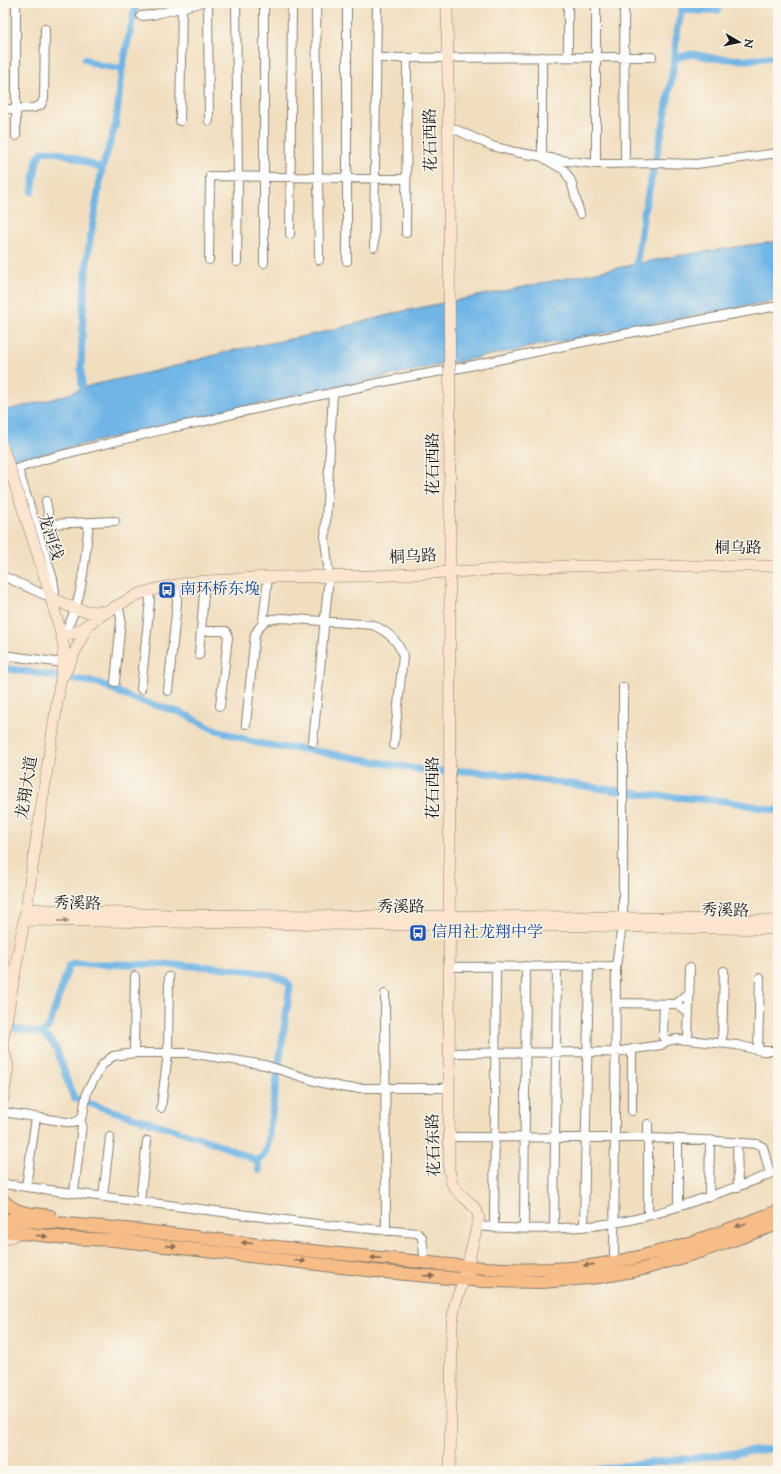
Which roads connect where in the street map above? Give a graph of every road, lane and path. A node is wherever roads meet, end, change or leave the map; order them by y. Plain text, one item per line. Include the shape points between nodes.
1 (16, 3) edge
2 (200, 3) edge
3 (208, 3) edge
4 (236, 3) edge
5 (264, 3) edge
6 (292, 3) edge
7 (316, 3) edge
8 (347, 3) edge
9 (377, 3) edge
10 (447, 3) edge
11 (568, 3) edge
12 (596, 3) edge
13 (624, 3) edge
14 (182, 5) edge
15 (142, 16) dead end
16 (45, 29) dead end
17 (568, 57) junction
18 (596, 57) junction
19 (625, 57) junction
20 (652, 57) dead end
21 (376, 58) junction
22 (407, 58) junction
23 (447, 58) junction
24 (542, 58) junction
25 (3, 108) edge
26 (16, 109) junction
27 (180, 121) dead end
28 (209, 121) dead end
29 (448, 126) junction
30 (16, 136) dead end
31 (778, 154) edge
32 (542, 157) junction
33 (596, 164) junction
34 (625, 164) junction
35 (238, 176) junction
36 (264, 177) junction
37 (290, 177) junction
38 (318, 178) junction
39 (347, 178) junction
40 (375, 178) junction
41 (406, 179) junction
42 (580, 214) dead end
43 (406, 233) dead end
44 (290, 234) dead end
45 (374, 247) dead end
46 (209, 260) dead end
47 (319, 260) dead end
48 (347, 260) dead end
49 (237, 262) dead end
50 (264, 263) dead end
51 (778, 306) edge
52 (333, 393) junction
53 (3, 448) edge
54 (18, 469) junction
55 (3, 474) edge
56 (46, 502) dead end
57 (115, 521) dead end
58 (89, 523) junction
59 (778, 566) edge
60 (450, 572) junction
61 (3, 576) edge
62 (329, 576) junction
63 (268, 577) junction
64 (205, 581) junction
65 (177, 584) junction
66 (148, 591) junction
67 (51, 597) junction
68 (76, 608) junction
69 (113, 608) junction
70 (263, 621) junction
71 (324, 621) junction
72 (89, 624) junction
73 (201, 631) junction
74 (62, 637) junction
75 (3, 655) edge
76 (199, 655) dead end
77 (62, 667) junction
78 (115, 682) dead end
79 (60, 685) junction
80 (623, 687) dead end
81 (141, 689) dead end
82 (168, 691) dead end
83 (220, 706) dead end
84 (246, 724) dead end
85 (313, 742) dead end
86 (394, 745) dead end
87 (25, 915) junction
88 (449, 920) junction
89 (778, 921) edge
90 (623, 922) junction
91 (778, 929) edge
92 (449, 966) junction
93 (496, 966) junction
94 (526, 966) junction
95 (557, 966) junction
96 (589, 966) junction
97 (616, 966) junction
98 (690, 967) dead end
99 (724, 971) dead end
100 (134, 976) dead end
101 (169, 977) dead end
102 (760, 978) dead end
103 (689, 993) junction
104 (386, 994) dead end
105 (616, 1003) junction
106 (664, 1004) junction
107 (676, 1004) junction
108 (689, 1013) junction
109 (3, 1039) edge
110 (688, 1040) junction
111 (667, 1041) junction
112 (722, 1043) junction
113 (3, 1046) edge
114 (632, 1049) junction
115 (758, 1049) junction
116 (778, 1051) edge
117 (556, 1052) junction
118 (588, 1052) junction
119 (615, 1052) junction
120 (134, 1053) junction
121 (168, 1053) junction
122 (449, 1053) junction
123 (495, 1053) junction
124 (525, 1053) junction
125 (5, 1061) edge
126 (386, 1088) junction
127 (450, 1088) junction
128 (3, 1099) edge
129 (161, 1108) dead end
130 (632, 1111) dead end
131 (3, 1112) edge
132 (36, 1117) junction
133 (80, 1120) junction
134 (648, 1124) dead end
135 (110, 1137) dead end
136 (450, 1137) junction
137 (495, 1137) junction
138 (525, 1137) junction
139 (555, 1138) junction
140 (586, 1138) junction
141 (614, 1138) junction
142 (648, 1138) junction
143 (678, 1139) junction
144 (710, 1140) junction
145 (147, 1141) dead end
146 (737, 1142) junction
147 (3, 1184) edge
148 (26, 1187) junction
149 (738, 1187) junction
150 (74, 1192) junction
151 (102, 1196) junction
152 (709, 1196) junction
153 (3, 1200) edge
154 (140, 1201) junction
155 (678, 1206) junction
156 (778, 1211) edge
157 (648, 1215) junction
158 (3, 1219) edge
159 (614, 1223) junction
160 (76, 1224) junction
161 (778, 1224) edge
162 (477, 1226) junction
163 (584, 1226) junction
164 (554, 1227) junction
165 (494, 1228) junction
166 (524, 1228) junction
167 (3, 1231) edge
168 (386, 1231) junction
169 (19, 1233) junction
170 (3, 1240) edge
171 (614, 1262) junction
172 (425, 1263) junction
173 (467, 1267) junction
174 (464, 1279) junction
175 (450, 1471) edge

1 - 26 street
2 - 14 street
3 - 28 street
4 - 35 street
5 - 36 street
6 - 37 street
7 - 38 street
8 - 39 street
9 - 21 street
10 - 23 street, 花石西路
11 - 17 street
12 - 18 street
13 - 19 street
14 - 15 street
14 - 27 street
16 - 26 street via 44,98 41,105 34,108
17 - 18 street
17 - 24 street
18 - 19 street
18 - 33 street
19 - 20 street
19 - 34 street
21 - 22 street
21 - 40 street
22 - 23 street
22 - 41 street
23 - 24 street
23 - 29 street, 花石西路
24 - 32 street
25 - 26 street
26 - 30 street
29 - 32 street via 492,146
29 - 60 street, 花石西路, bridge
31 - 34 street via 696,164
32 - 33 street
32 - 42 street via 564,170 571,182
33 - 34 street
35 - 36 street
35 - 46 street via 210,176
35 - 49 street
36 - 37 street
36 - 50 street
37 - 38 street
37 - 44 street
38 - 39 street
38 - 47 street
39 - 40 street
39 - 48 street
40 - 41 street
40 - 45 street
41 - 43 street
51 - 52 street
52 - 54 street via 156,431
52 - 62 street via 325,538
53 - 67 street, 龙河线, bridge
54 - 55 street
54 - 67 street via 53,578 55,592
56 - 58 street via 50,524
57 - 58 street
58 - 68 street
59 - 60 street, 桐乌路 via 569,566
60 - 62 street, 桐乌路
60 - 88 street, 花石西路
61 - 67 street
62 - 63 street, 桐乌路
62 - 71 street
63 - 64 street, 桐乌路
63 - 70 street
64 - 65 street, 桐乌路
64 - 73 street
65 - 66 street, 桐乌路
65 - 82 street
66 - 69 street, 桐乌路
66 - 81 street via 150,600
67 - 68 street
67 - 74 street, 龙河线
68 - 69 street via 87,612
68 - 74 street via 72,621
69 - 72 street, 桐乌路
69 - 78 street via 120,613 121,620
70 - 71 street via 283,618
70 - 84 street via 255,634
71 - 85 street
71 - 86 street via 373,625 390,636 401,648 403,656
72 - 74 street, 桐乌路
72 - 79 street
73 - 76 street
73 - 83 street via 226,631 228,637
74 - 77 street, 龙翔大道
75 - 77 street
77 - 79 street, 龙翔大道
79 - 87 street, 龙翔大道
80 - 90 street
87 - 88 street, 秀溪路
87 - 109 street, 龙翔大道
88 - 90 street, 秀溪路
88 - 92 street, 花石东路
89 - 90 street, 秀溪路
90 - 91 street, 秀溪路
90 - 97 street
92 - 93 street
92 - 122 street, 花石东路
93 - 94 street
93 - 123 street
94 - 95 street
94 - 124 street
95 - 96 street
95 - 117 street
96 - 97 street
96 - 118 street
97 - 105 street
98 - 103 street
99 - 112 street
100 - 120 street
101 - 121 street
102 - 115 street
103 - 107 street
103 - 108 street
104 - 126 street
105 - 106 street
105 - 119 street
106 - 107 street
106 - 111 street via 663,1036
107 - 108 street
108 - 110 street
110 - 111 street
110 - 112 street
111 - 114 street via 661,1045
112 - 115 street
113 - 125 street
114 - 119 street
114 - 130 street
115 - 116 street
117 - 118 street
117 - 124 street
117 - 139 street
118 - 119 street
118 - 140 street
119 - 141 street
120 - 121 street
120 - 133 street via 113,1056 103,1064 87,1091 84,1114
121 - 126 street via 189,1053 265,1065 347,1088
121 - 129 street
122 - 123 street
122 - 127 street, 花石东路
123 - 124 street
123 - 137 street
124 - 138 street
125 - 128 street via 8,1067
126 - 127 street
126 - 168 street
127 - 136 street, 花石东路
131 - 132 street
132 - 133 street via 73,1123
132 - 148 street
133 - 150 street via 82,1125
134 - 142 street
135 - 151 street
136 - 137 street
136 - 162 street, 花石东路 via 452,1183 478,1211
137 - 138 street
137 - 165 street
138 - 139 street
138 - 166 street
139 - 140 street
139 - 164 street
140 - 141 street
140 - 163 street
141 - 142 street
141 - 159 street
142 - 143 street
142 - 157 street
143 - 144 street
143 - 155 street
144 - 146 street
144 - 152 street
145 - 154 street
146 - 149 street
146 - 149 street via 763,1147 770,1174
147 - 148 street
148 - 150 street
149 - 152 street
150 - 151 street
151 - 154 street
152 - 155 street
153 - 160 main road via 10,1208 18,1211 60,1218
154 - 168 street
155 - 157 street
156 -> 171 main road via 682,1246 640,1258
157 - 159 street
158 - 160 main road
159 - 163 street
159 - 171 street
172 -> 160 main road
161 - 174 main road via 680,1258 617,1274 542,1282
162 - 165 street
162 - 173 street, 花石东路
163 - 164 street
164 - 166 street
165 - 166 street
167 - 169 main road
168 - 172 street via 417,1233 422,1237
169 - 170 street
169 -> 174 main road via 114,1240
171 -> 173 main road via 545,1270
172 - 173 main road
173 - 174 street, 花石东路
174 - 175 street, 花石东路 via 455,1304 452,1323

